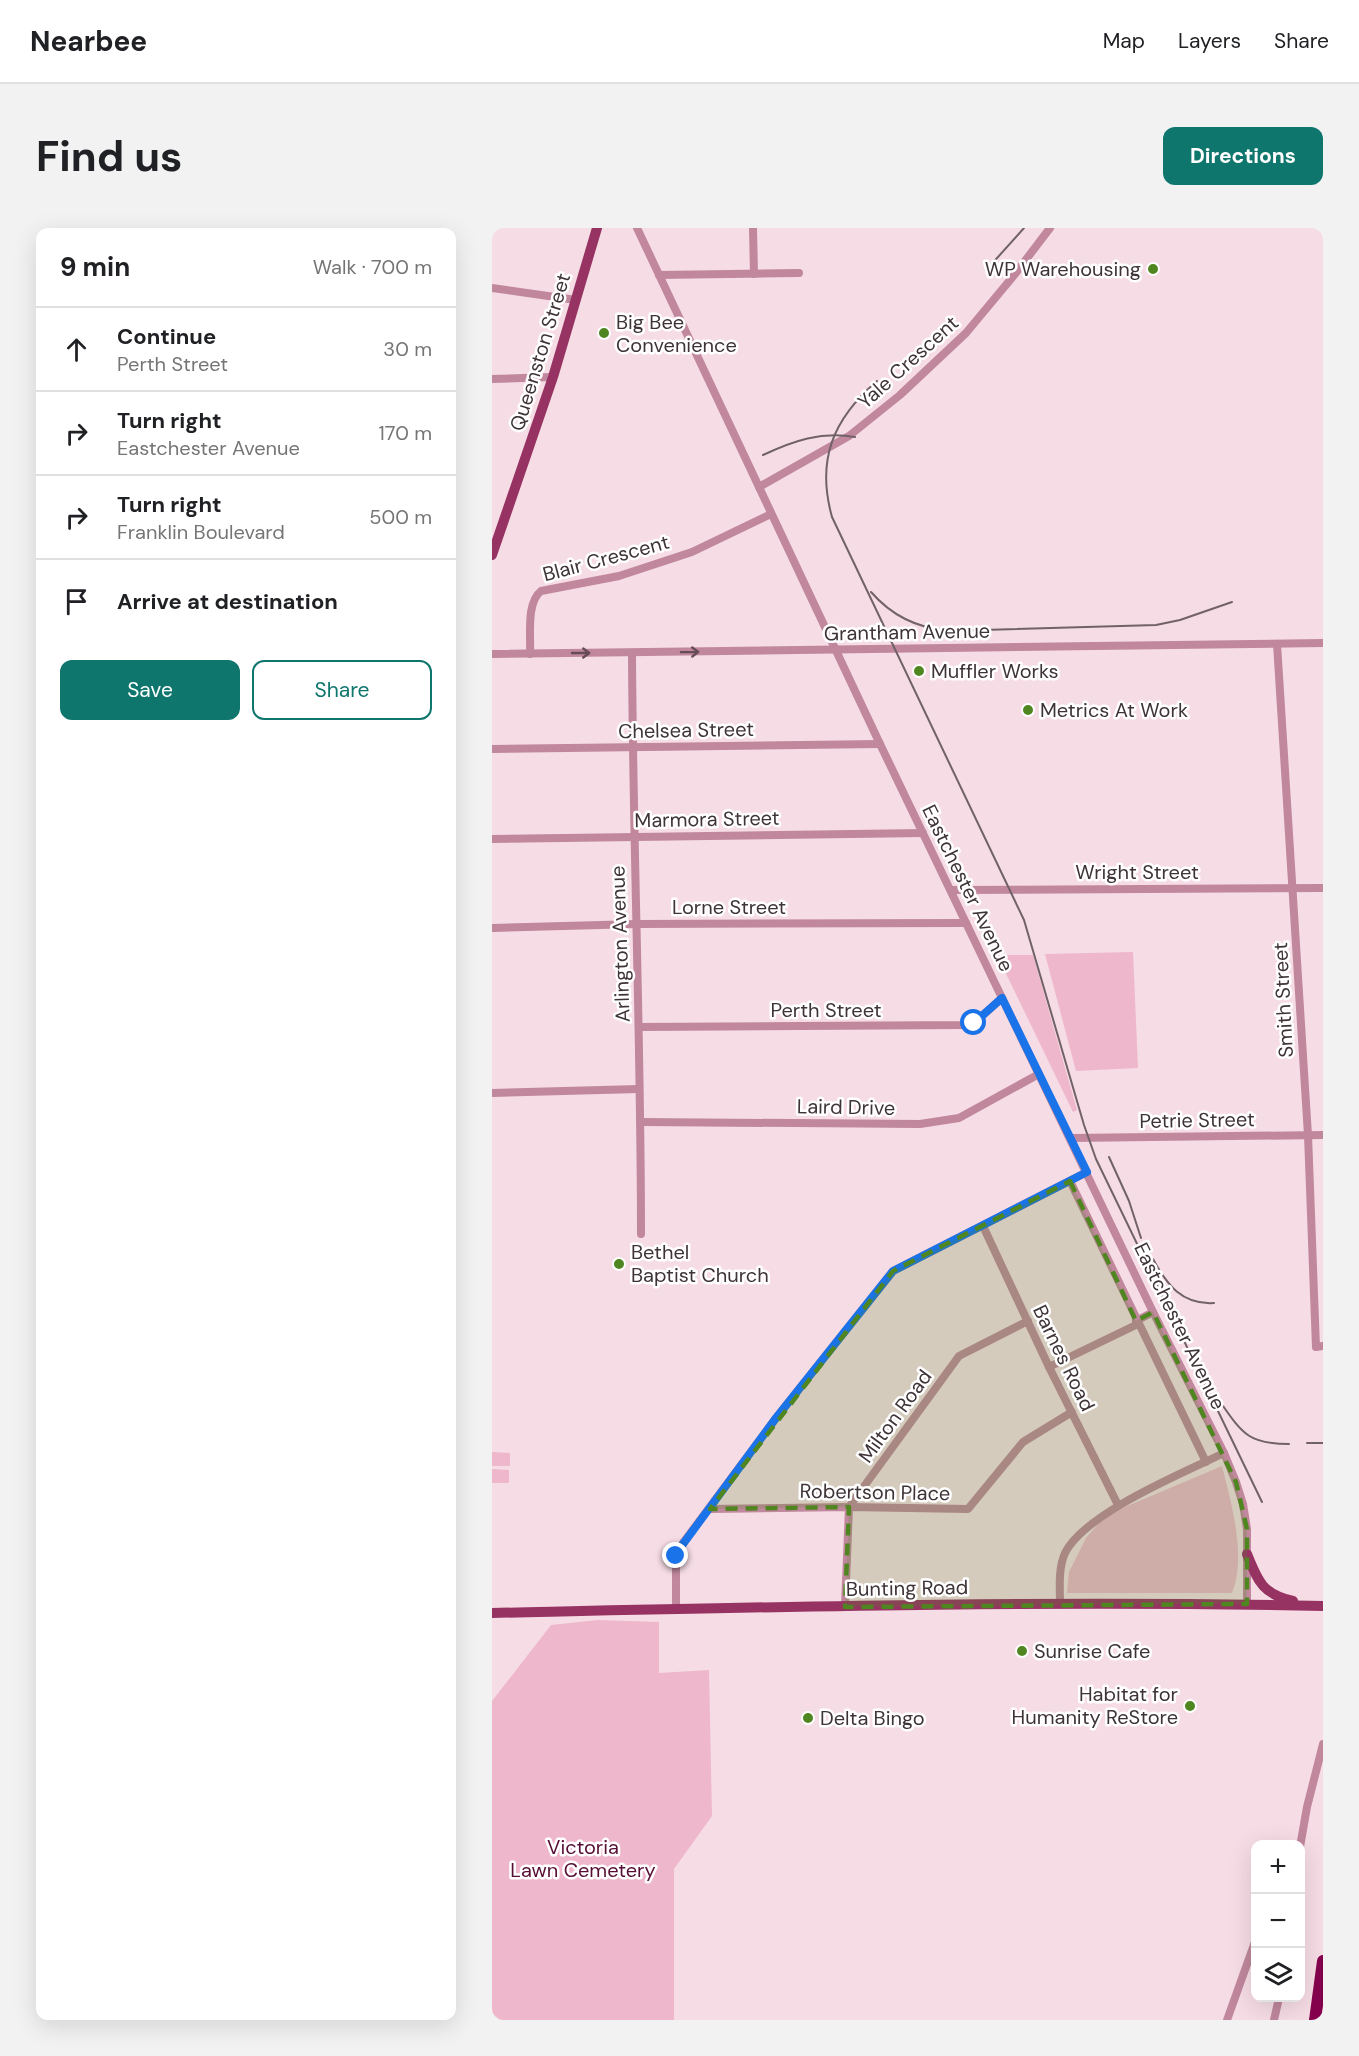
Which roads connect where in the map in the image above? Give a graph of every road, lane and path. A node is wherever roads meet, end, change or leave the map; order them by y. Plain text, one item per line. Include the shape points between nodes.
1 (597, 228) edge
2 (638, 228) edge
3 (753, 228) edge
4 (1050, 228) edge
5 (799, 273) dead end
6 (659, 274) junction
7 (754, 274) junction
8 (492, 288) edge
9 (576, 300) junction
10 (553, 377) junction
11 (492, 379) edge
12 (759, 487) junction
13 (771, 514) junction
14 (492, 555) edge
15 (1323, 643) edge
16 (1277, 644) junction
17 (835, 650) junction
18 (632, 653) junction
19 (492, 654) edge
20 (530, 654) junction
21 (880, 744) junction
22 (633, 747) junction
23 (492, 748) edge
24 (923, 833) junction
25 (634, 837) junction
26 (492, 839) edge
27 (1293, 888) junction
28 (1323, 888) edge
29 (951, 890) junction
30 (966, 923) junction
31 (637, 924) junction
32 (492, 927) edge
33 (1002, 998) junction
34 (639, 1027) junction
35 (1039, 1074) junction
36 (639, 1089) junction
37 (492, 1093) edge
38 (641, 1122) junction
39 (1308, 1135) junction
40 (1323, 1135) edge
41 (1071, 1138) junction
42 (1087, 1172) junction
43 (1071, 1181) junction
44 (983, 1226) junction
45 (641, 1234) dead end
46 (1153, 1312) junction
47 (1028, 1321) junction
48 (1137, 1323) junction
49 (1323, 1347) edge
50 (1049, 1367) junction
51 (1072, 1412) junction
52 (1224, 1453) junction
53 (1206, 1462) junction
54 (1118, 1505) junction
55 (849, 1507) junction
56 (710, 1509) junction
57 (1247, 1554) junction
58 (1060, 1603) junction
59 (1247, 1604) junction
60 (1318, 1606) edge
61 (845, 1607) junction
62 (676, 1609) junction
63 (492, 1612) edge
64 (1323, 1744) edge
65 (1301, 1840) edge
66 (1253, 1948) edge
67 (1323, 1961) edge
68 (1278, 2002) edge
69 (1227, 2020) edge
70 (1274, 2020) edge
71 (1315, 2020) edge

1 - 9 main road, Queenston Street
2 - 6 street, Eastchester Avenue
3 - 7 street
4 - 12 street, Yale Crescent via 966,333 900,395 837,443
5 - 7 street
6 - 7 street
6 - 12 street, Eastchester Avenue
8 - 9 street
9 - 10 main road, Queenston Street
10 - 11 street
10 - 14 main road, Queenston Street
12 - 13 street, Eastchester Avenue
13 - 17 street, Eastchester Avenue
13 - 20 street, Blair Crescent via 692,552 619,576 541,591 532,606
15 - 16 street, Grantham Avenue
16 - 17 street, Grantham Avenue
16 - 27 street, Smith Street
18 -> 17 street, Grantham Avenue
17 - 21 street, Eastchester Avenue
20 -> 18 street, Grantham Avenue
18 - 22 street, Arlington Avenue
19 - 20 street, Grantham Avenue
21 - 22 street, Chelsea Street
21 - 24 street, Eastchester Avenue
22 - 23 street, Chelsea Street
22 - 25 street, Arlington Avenue
24 - 25 street, Marmora Street
24 - 29 street, Eastchester Avenue
25 - 26 street, Marmora Street
25 - 31 street, Arlington Avenue
27 - 28 street, Wright Street
27 - 29 street, Wright Street
27 - 39 street, Smith Street
29 - 30 street, Eastchester Avenue
30 - 31 street, Lorne Street
30 - 33 street, Eastchester Avenue
31 - 32 street, Lorne Street
31 - 34 street, Arlington Avenue
33 - 34 street, Perth Street via 974,1023 966,1025
33 - 35 street, Eastchester Avenue
34 - 36 street, Arlington Avenue
35 - 38 street, Laird Drive via 959,1118 920,1124
35 - 41 street, Eastchester Avenue
36 - 37 street
36 - 38 street, Arlington Avenue
38 - 45 street, Arlington Avenue
39 - 40 street, Petrie Street
39 - 41 street, Petrie Street
39 - 49 street, Smith Street via 1316,1347
41 - 42 street, Eastchester Avenue
42 - 43 street
42 - 46 street, Eastchester Avenue
43 - 44 street
43 - 48 street, Eastchester Avenue
44 - 47 street, Barnes Road
44 - 56 street via 893,1271 776,1418
46 - 48 street
46 - 52 street, Eastchester Avenue
47 - 50 street, Barnes Road
47 - 55 street, Milton Road via 959,1356
48 - 50 street
48 - 53 street, Eastchester Avenue
50 - 51 street, Barnes Road
51 - 54 street, Barnes Road
51 - 55 street, Robertson Place via 1023,1442 968,1509
52 - 53 street
52 - 57 street, Eastchester Avenue via 1243,1504
53 - 54 street
54 - 58 street via 1078,1536 1065,1552 1060,1569
55 - 56 street, Robertson Place
55 - 61 street
56 - 62 street via 676,1556
57 - 59 street, Eastchester Avenue
57 - 60 main road via 1264,1588 1287,1600
58 - 59 main road, Bunting Road
58 - 61 main road, Bunting Road
59 - 60 main road, Bunting Road
61 - 62 main road, Bunting Road
62 - 63 main road, Bunting Road
64 - 65 street
66 - 69 street
67 - 71 highway
68 - 70 street

